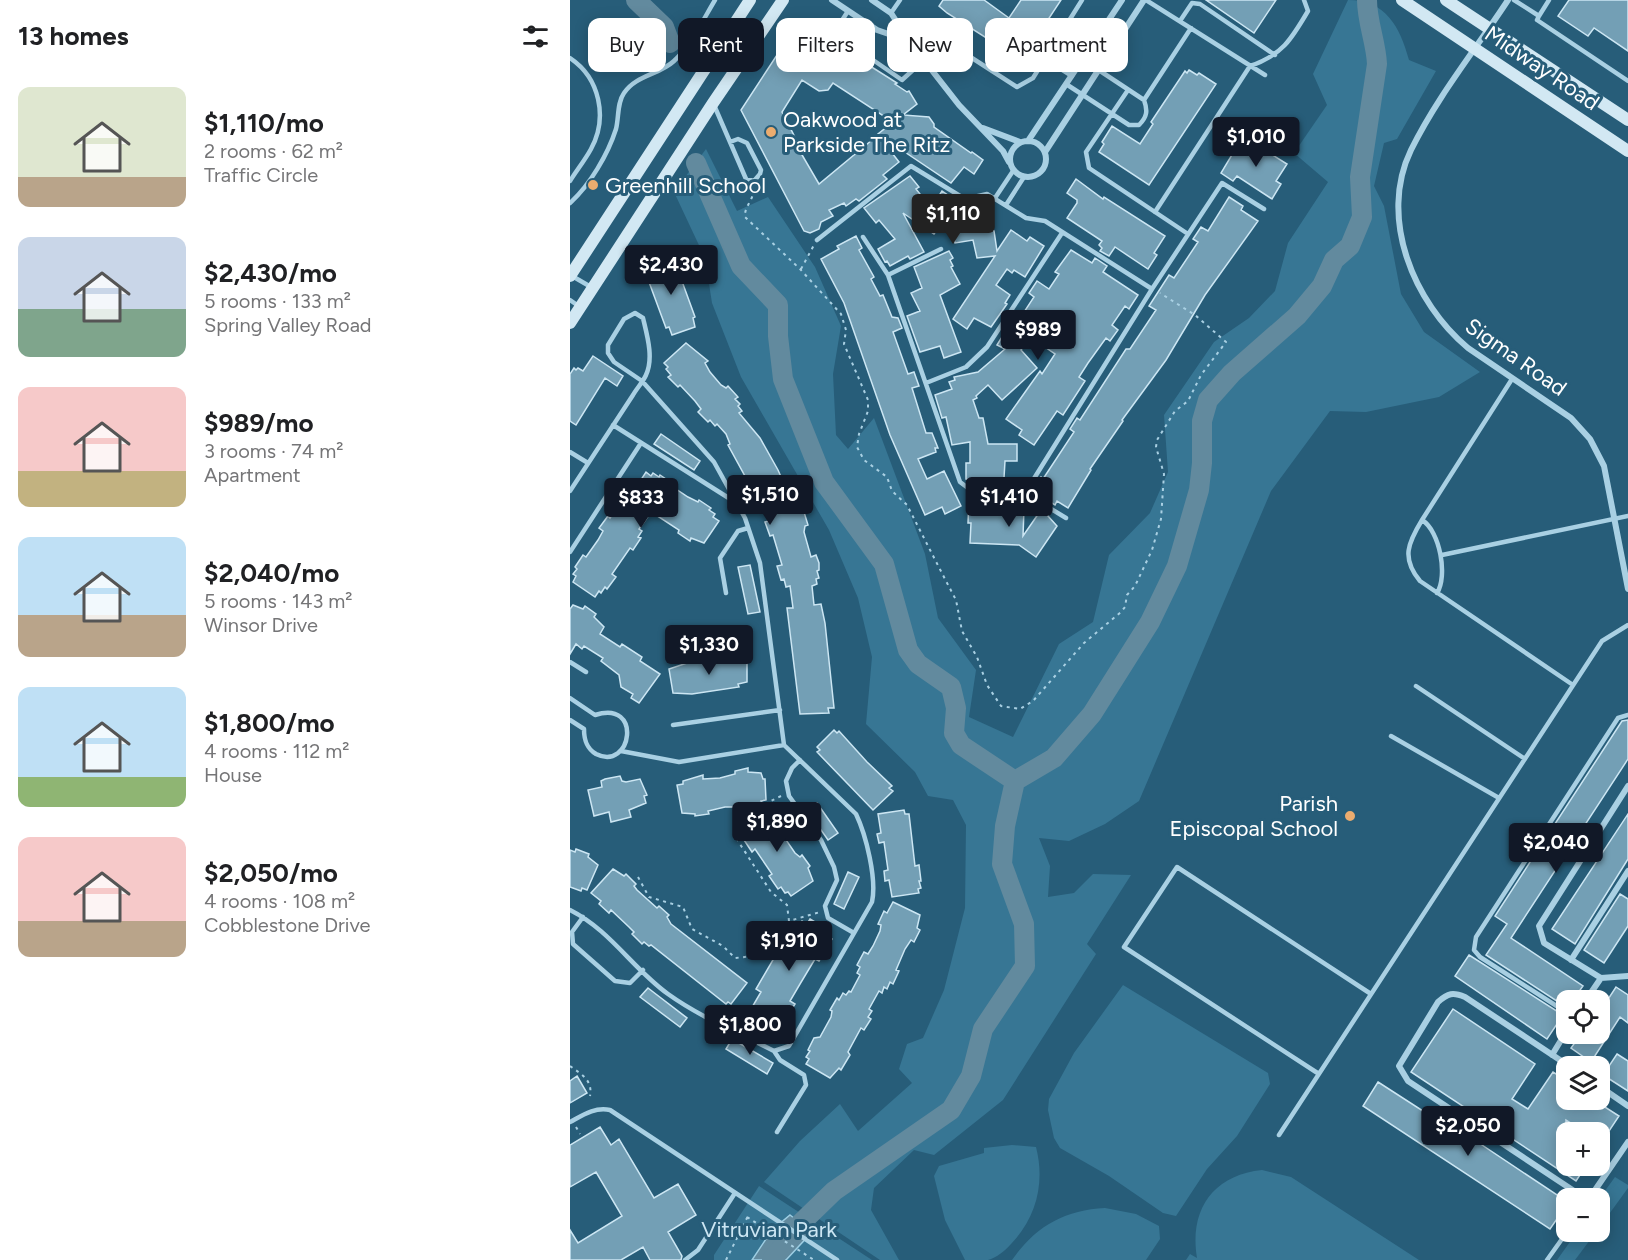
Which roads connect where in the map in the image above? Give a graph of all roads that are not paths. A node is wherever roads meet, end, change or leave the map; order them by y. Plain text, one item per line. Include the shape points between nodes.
1 (715, 0) edge
2 (750, 0) edge
3 (783, 0) edge
4 (832, 0) edge
5 (872, 0) edge
6 (900, 0) edge
7 (1082, 0) edge
8 (1122, 0) edge
9 (1145, 0) edge
10 (1304, 0) edge
11 (1402, 0) edge
12 (1446, 0) edge
13 (1508, 0) edge
14 (1514, 0) edge
15 (1549, 0) edge
16 (848, 11) junction
17 (891, 13) junction
18 (1539, 16) junction
19 (894, 18) edge
20 (1071, 18) edge
21 (1110, 18) edge
22 (1180, 21) junction
23 (1128, 25) edge
24 (1191, 28) junction
25 (1489, 29) junction
26 (887, 33) edge
27 (1475, 49) junction
28 (1275, 55) junction
29 (570, 58) edge
30 (1250, 66) junction
31 (887, 70) edge
32 (890, 72) edge
33 (911, 72) edge
34 (933, 72) edge
35 (994, 72) edge
36 (1037, 72) edge
37 (1066, 72) edge
38 (1074, 72) edge
39 (1097, 72) edge
40 (1101, 72) edge
41 (1265, 75) dead end
42 (1072, 76) junction
43 (1628, 81) edge
44 (1066, 84) junction
45 (1128, 90) junction
46 (1082, 94) junction
47 (1144, 100) junction
48 (712, 103) junction
49 (1112, 113) junction
50 (1628, 120) edge
51 (980, 126) junction
52 (1028, 141) junction
53 (730, 142) junction
54 (1020, 142) junction
55 (1628, 151) edge
56 (1044, 152) junction
57 (1009, 162) junction
58 (1014, 171) junction
59 (1024, 177) junction
60 (570, 181) edge
61 (996, 198) junction
62 (570, 202) edge
63 (1006, 205) junction
64 (1264, 210) dead end
65 (1155, 212) junction
66 (1062, 233) junction
67 (1188, 234) junction
68 (863, 237) dead end
69 (817, 240) road end
70 (941, 249) dead end
71 (570, 275) edge
72 (888, 275) junction
73 (592, 288) junction
74 (1152, 289) junction
75 (575, 304) edge
76 (570, 323) edge
77 (1512, 379) junction
78 (642, 381) junction
79 (926, 383) junction
80 (613, 425) junction
81 (641, 443) junction
82 (570, 452) edge
83 (588, 463) junction
84 (570, 491) edge
85 (1025, 493) junction
86 (737, 504) junction
87 (1628, 516) edge
88 (1066, 518) dead end
89 (1422, 520) junction
90 (1614, 520) junction
91 (748, 528) junction
92 (570, 552) edge
93 (1442, 555) junction
94 (1628, 589) edge
95 (726, 593) dead end
96 (1437, 593) junction
97 (1628, 625) edge
98 (570, 662) edge
99 (586, 672) dead end
100 (1573, 685) junction
101 (1416, 686) dead end
102 (570, 698) edge
103 (780, 710) junction
104 (1628, 715) edge
105 (570, 720) edge
106 (673, 724) dead end
107 (1391, 736) dead end
108 (784, 745) junction
109 (621, 751) junction
110 (1525, 759) junction
111 (800, 760) junction
112 (1628, 786) edge
113 (1499, 798) junction
114 (1628, 871) edge
115 (570, 910) edge
116 (583, 917) junction
117 (854, 933) junction
118 (1571, 960) junction
119 (643, 970) junction
120 (1628, 976) edge
121 (1602, 978) junction
122 (1593, 990) edge
123 (1371, 994) junction
124 (1556, 1006) edge
125 (1558, 1044) edge
126 (774, 1051) junction
127 (1552, 1054) junction
128 (1556, 1057) edge
129 (1319, 1074) junction
130 (1610, 1094) edge
131 (1628, 1106) edge
132 (570, 1122) edge
133 (777, 1132) dead end
134 (1280, 1135) dead end
135 (1628, 1142) edge
136 (1569, 1188) edge
137 (1596, 1188) edge
138 (735, 1193) junction
139 (1560, 1242) edge
140 (685, 1260) edge
141 (837, 1260) edge
142 (1547, 1260) edge

1 - 62 lane via 675,61 634,83 624,93 605,154
2 - 71 main road
3 - 48 main road
4 - 16 street
5 - 17 street
6 - 17 lane
7 - 20 lane
8 - 21 street
9 - 22 lane
9 - 23 street
10 - 28 lane via 1308,12 1288,43
11 - 27 main road, Midway Road
12 - 25 main road, Midway Road
13 - 25 street, Sigma Road
14 - 18 lane
15 - 18 lane
16 - 26 street
16 - 31 lane via 834,33
17 - 19 street
18 - 43 lane via 1537,20
22 - 24 lane
22 - 28 lane via 1192,3 1200,4
24 - 30 lane
24 - 47 lane
25 - 27 street, Sigma Road
25 - 50 main road, Midway Road
27 - 55 main road, Midway Road
27 - 77 street, Sigma Road via 1410,152 1401,184 1401,222 1412,273 1440,322 1467,348
28 - 30 lane
29 - 60 lane via 590,77 598,93 600,112 591,149
30 - 41 lane
30 - 65 lane
32 - 33 lane via 902,80
34 - 51 street
35 - 36 lane via 1017,87
37 - 42 lane
38 - 42 street
39 - 46 street
40 - 45 lane
42 - 44 street
44 - 46 lane
44 - 52 street
45 - 47 lane
45 - 49 lane
46 - 49 lane
46 - 56 street
47 - 49 lane via 1148,110 1139,125 1129,124
48 - 53 lane
48 - 73 main road
49 - 65 lane via 1086,152 1089,168
51 - 54 street
51 - 57 street
52 - 54 street
52 - 56 street via 1039,144
53 - 53 lane via 746,179 754,181 761,170 747,143 738,139
54 - 57 street via 1011,151
56 - 59 street via 1046,161 1041,172
57 - 58 street
58 - 59 street
58 - 61 lane
59 - 63 lane
61 - 63 lane
61 - 69 lane via 987,194 964,199 911,166
63 - 66 lane via 1026,218 1045,221
64 - 67 lane via 1222,183
65 - 67 lane
66 - 74 lane
66 - 79 lane via 987,347 966,367
67 - 74 lane
68 - 72 lane
70 - 72 lane
71 - 73 lane
72 - 79 lane
73 - 75 main road
74 - 85 lane
75 - 76 main road
77 - 89 lane
77 - 90 street, Sigma Road via 1571,417 1590,439 1604,466
78 - 78 lane via 647,374 649,350 643,318 635,313 624,319 608,345 608,353 614,362
78 - 80 lane
78 - 86 lane via 714,462
79 - 85 lane via 960,482 972,491
80 - 81 lane
80 - 83 lane
81 - 86 lane
81 - 92 lane
82 - 83 lane
83 - 84 lane
85 - 88 lane
86 - 91 lane
87 - 90 lane
89 - 93 lane
89 - 96 lane via 1407,552 1413,572
90 - 93 lane
90 - 94 street, Sigma Road
91 - 95 lane via 738,531 720,558
91 - 103 lane via 760,563
93 - 96 lane via 1442,586
96 - 100 lane
97 - 100 lane via 1602,641
98 - 99 lane
100 - 110 lane
101 - 110 lane
102 - 109 lane via 595,715 604,712 621,717 628,734
103 - 106 lane
103 - 108 lane
104 - 124 lane via 1618,718 1476,937 1474,950 1480,957
105 - 109 lane via 584,729 588,747 595,753 603,756
107 - 113 lane
108 - 109 lane via 679,762
108 - 111 lane
110 - 113 lane
111 - 117 lane via 856,814 862,826 875,890
111 - 117 lane via 786,781 834,867 837,880 825,906 828,918
112 - 118 street via 1539,926 1544,943
113 - 123 lane
114 - 118 street
115 - 116 lane
116 - 119 lane
116 - 119 lane via 572,933 573,944 615,981 630,983
117 - 126 lane via 789,1046
118 - 121 street
119 - 126 lane via 666,993 693,1010
120 - 121 street
121 - 122 street
123 - 129 lane
123 - 129 lane via 1177,867 1124,947
125 - 127 street
126 - 133 lane via 780,1060 804,1075 806,1085
127 - 128 street
127 - 136 street via 1454,993 1438,1002 1399,1066 1408,1081
129 - 134 lane
130 - 131 street
132 - 138 lane via 590,1111 610,1110
135 - 137 street
138 - 140 lane via 698,1250
138 - 141 lane
139 - 142 lane

